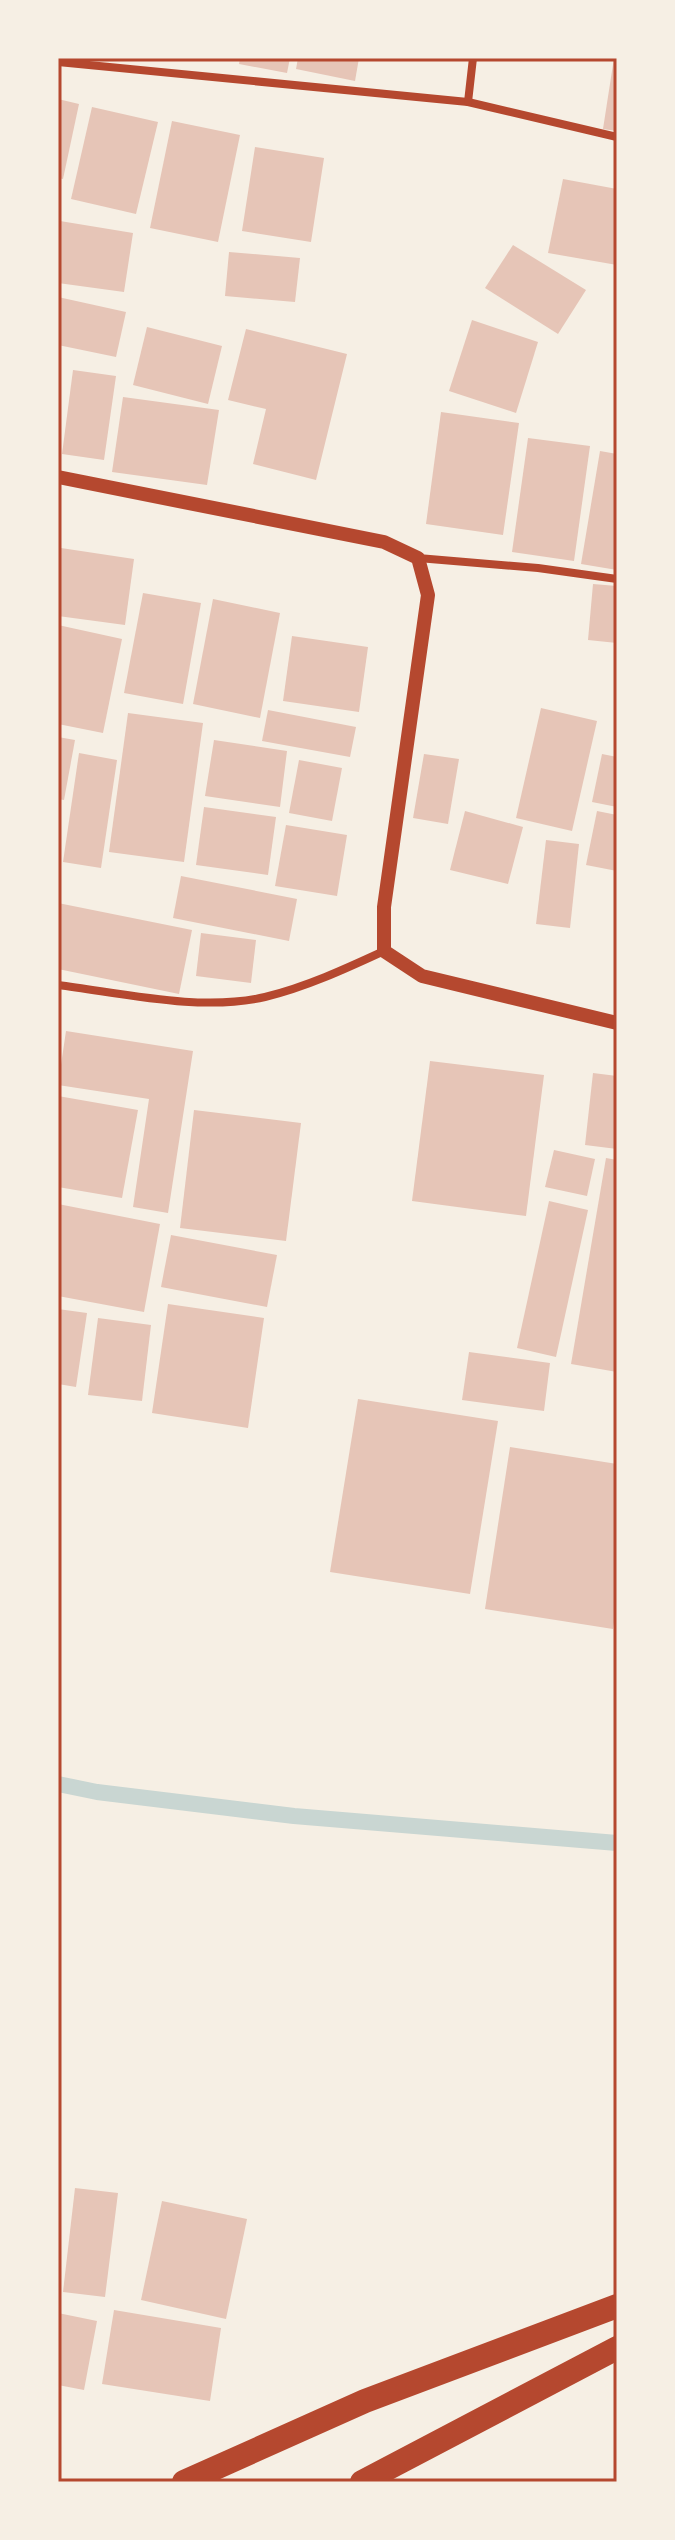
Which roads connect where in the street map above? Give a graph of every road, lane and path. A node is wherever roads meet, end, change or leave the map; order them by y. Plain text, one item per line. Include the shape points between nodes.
1 (473, 58) edge
2 (58, 62) edge
3 (468, 102) junction
4 (617, 137) edge
5 (58, 477) edge
6 (418, 558) junction
7 (617, 579) edge
8 (384, 951) junction
9 (58, 985) edge
10 (617, 1023) edge
11 (617, 2306) edge
12 (617, 2348) edge
13 (184, 2482) edge
14 (362, 2482) edge

1 - 3 street
2 - 3 street
3 - 4 street
5 - 6 street via 384,542
6 - 7 street
6 - 8 street via 428,595 384,907
8 - 9 street via 331,976 263,998 203,1003
8 - 10 street via 422,976
11 - 13 highway via 365,2401
12 - 14 highway

